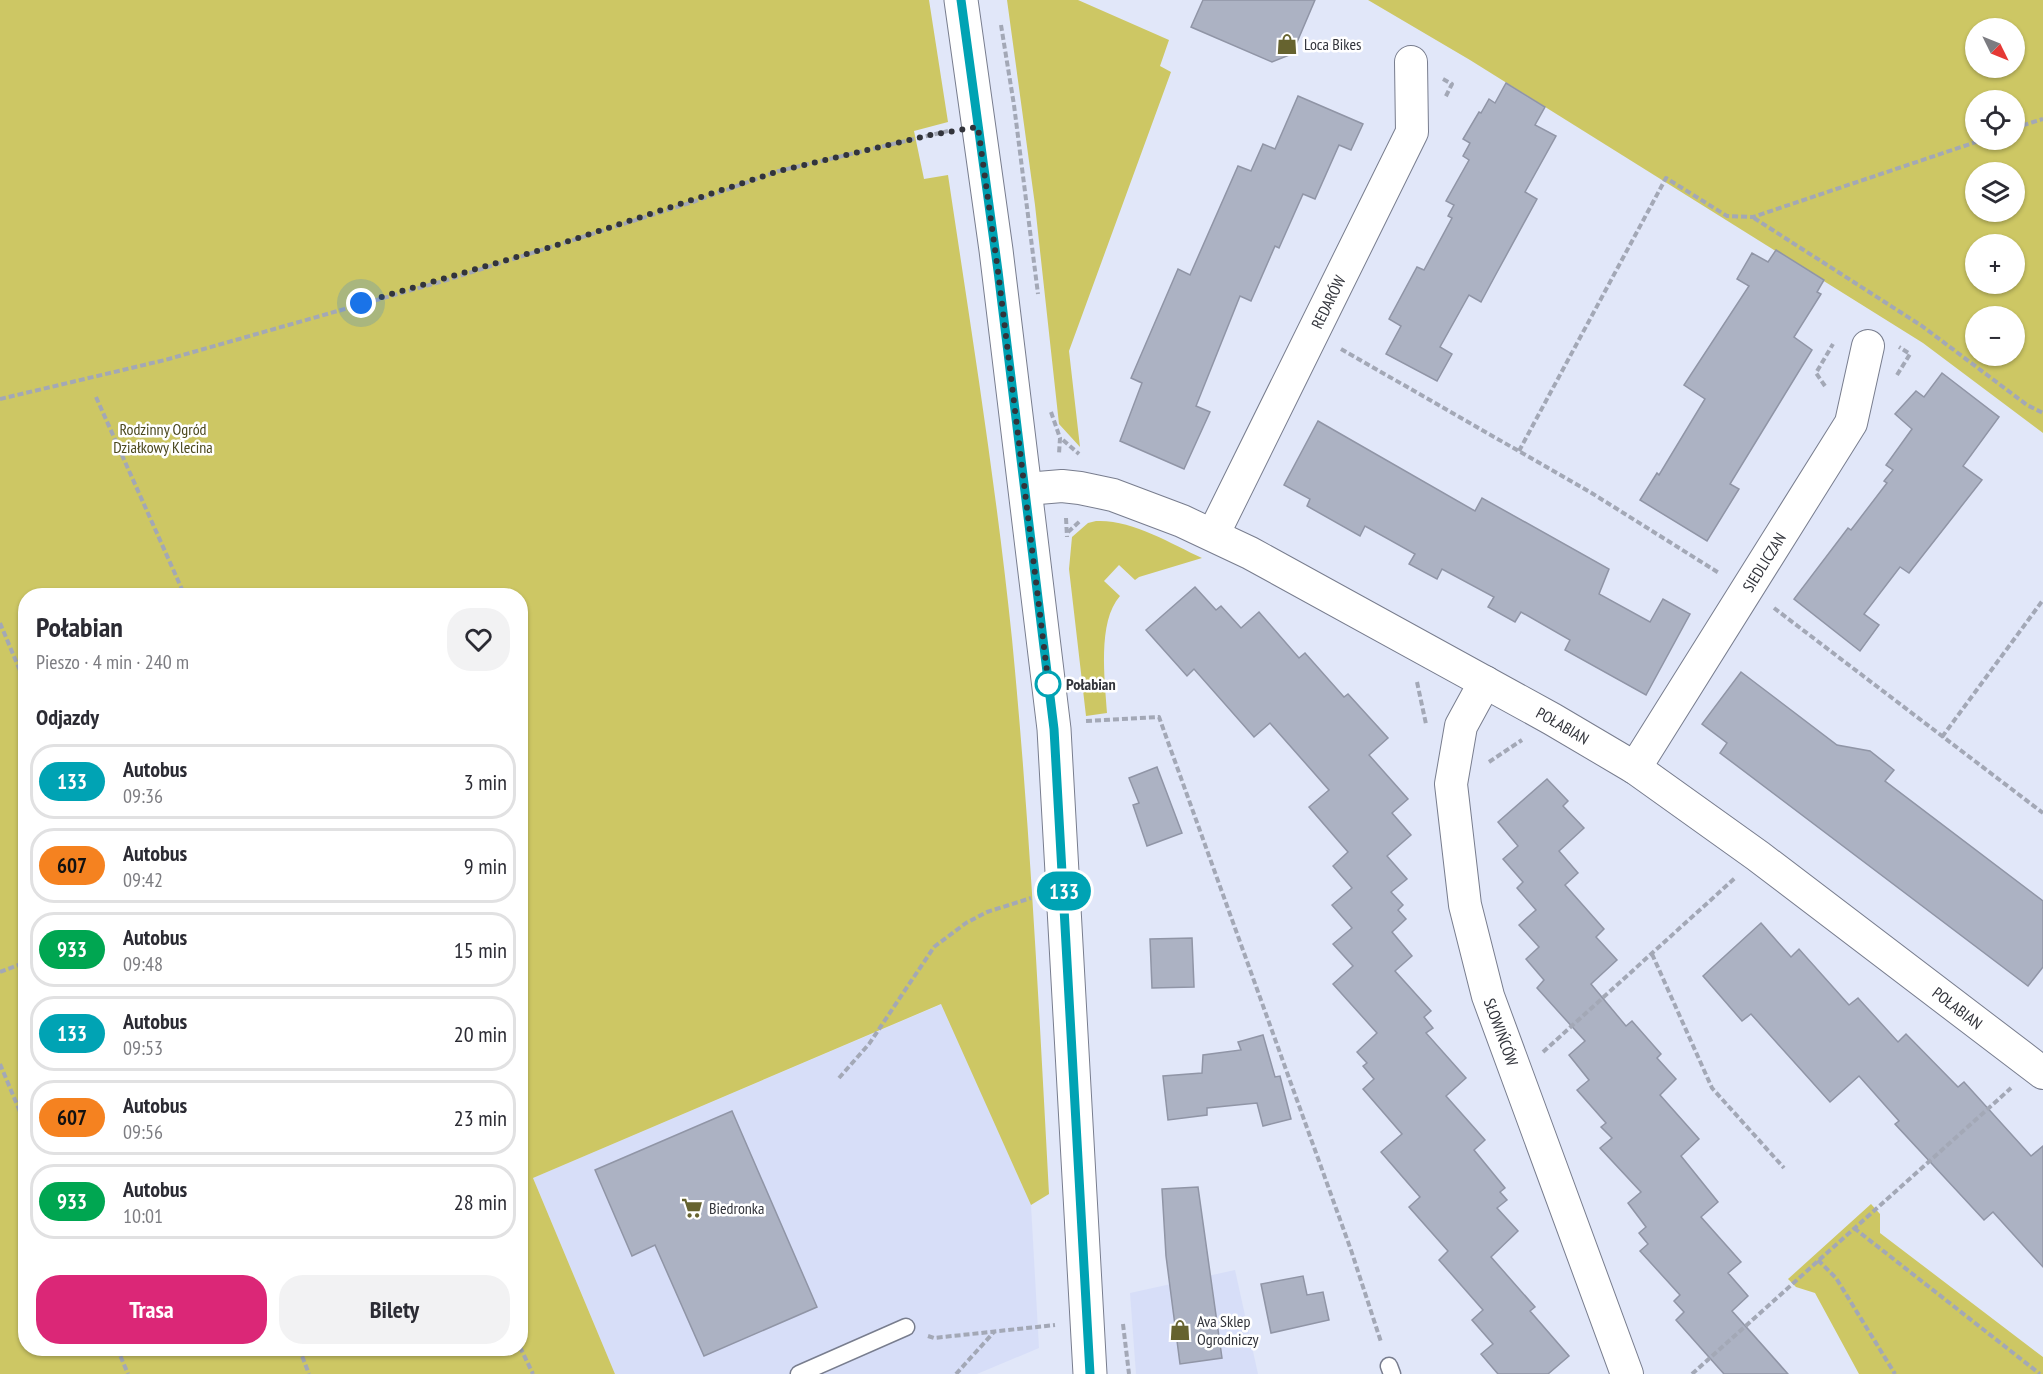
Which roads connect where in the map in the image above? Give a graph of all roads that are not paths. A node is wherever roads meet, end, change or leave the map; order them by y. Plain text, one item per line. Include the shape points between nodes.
1 (961, 0) edge
2 (1411, 62) dead end
3 (1868, 346) dead end
4 (1026, 489) junction
5 (1213, 535) junction
6 (1485, 682) junction
7 (1635, 768) junction
8 (2036, 1071) edge
9 (906, 1328) road end
10 (800, 1374) edge
11 (1090, 1374) edge
12 (1627, 1374) edge

1 - 4 street
2 - 5 street, REDARÓW via 1412,132
3 - 7 street, SIEDLICZAN via 1851,423
4 - 5 street, POŁABIAN via 1066,486 1113,495
4 - 11 street via 1054,729
5 - 6 street, POŁABIAN
6 - 7 street, POŁABIAN
6 - 12 street, SŁOWIŃCÓW via 1461,726 1451,784 1465,905 1488,996
7 - 8 street, POŁABIAN via 1758,856
9 - 10 lane

